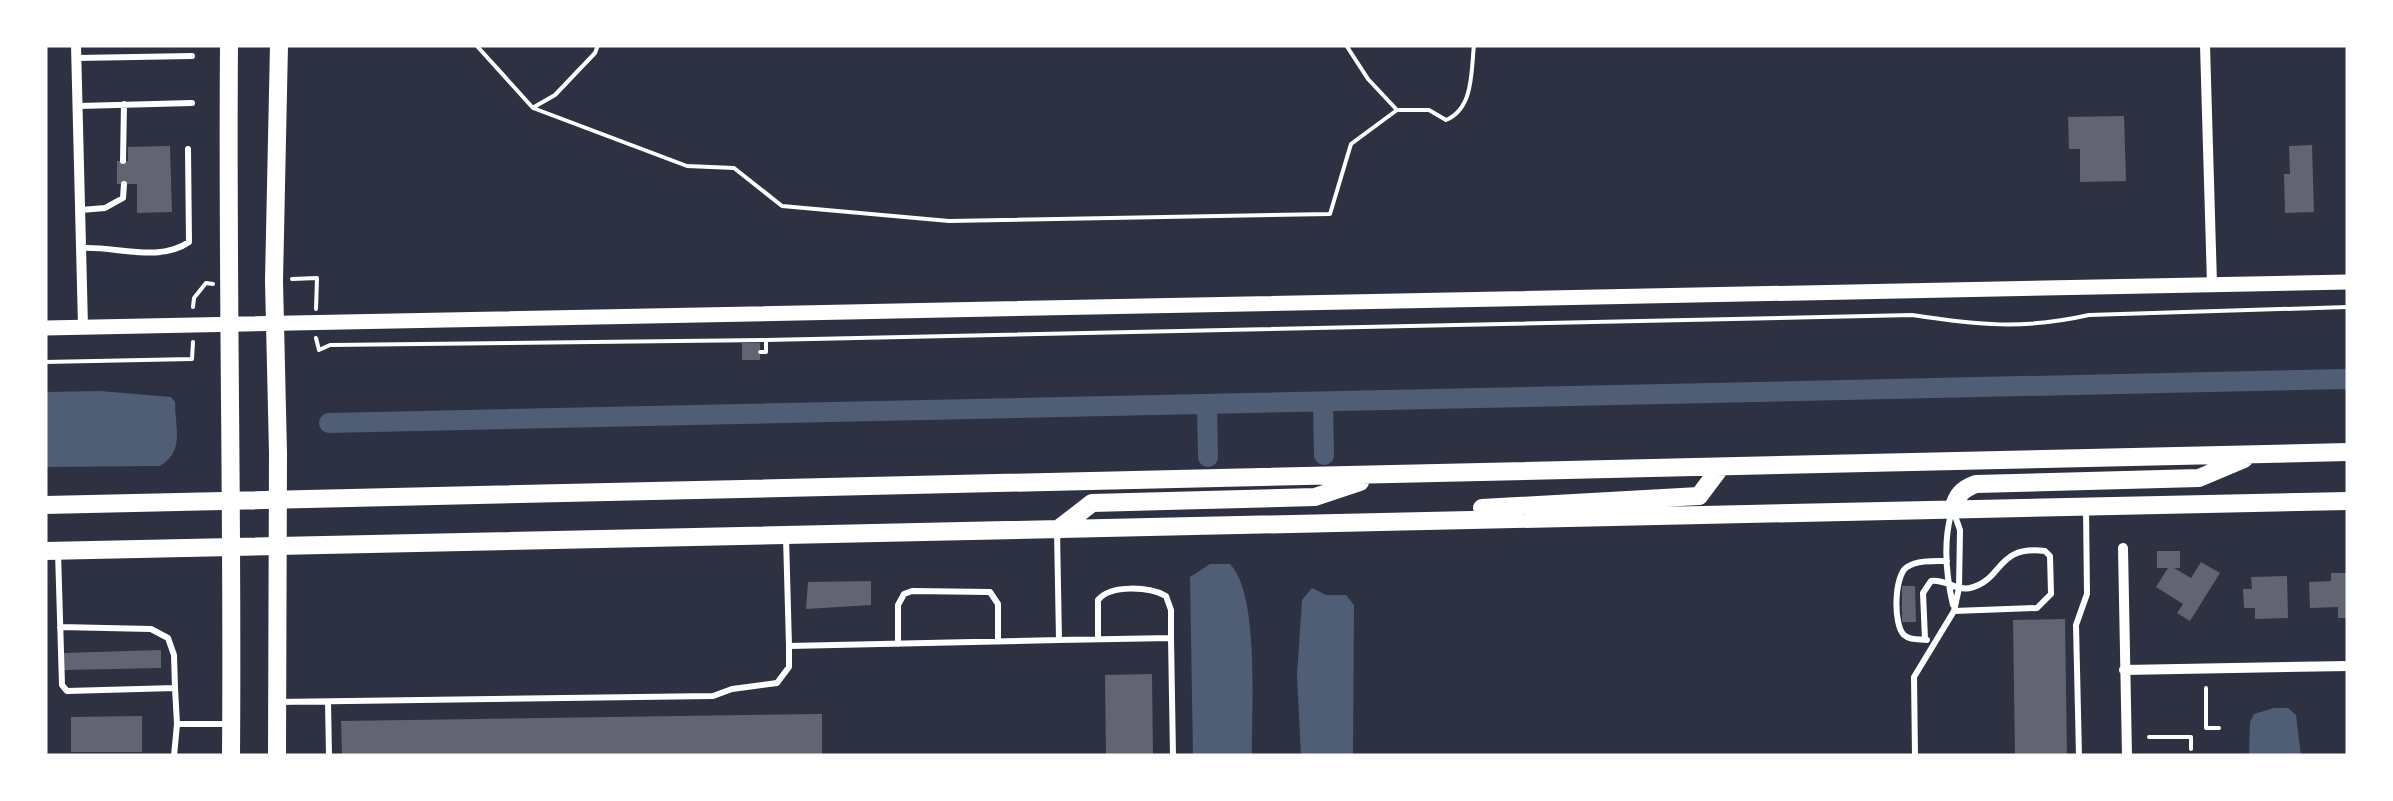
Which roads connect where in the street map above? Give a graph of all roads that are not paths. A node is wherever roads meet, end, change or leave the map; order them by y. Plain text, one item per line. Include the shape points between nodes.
1 (229, 45) edge
2 (279, 45) edge
3 (2205, 45) edge
4 (76, 51) edge
5 (192, 56) dead end
6 (192, 102) dead end
7 (124, 104) junction
8 (77, 106) junction
9 (188, 149) dead end
10 (123, 161) dead end
11 (124, 184) dead end
12 (80, 210) junction
13 (81, 248) junction
14 (2348, 282) edge
15 (2212, 284) junction
16 (275, 321) junction
17 (227, 322) junction
18 (83, 326) junction
19 (45, 328) edge
20 (2348, 452) edge
21 (2254, 454) junction
22 (1720, 468) junction
23 (1379, 476) junction
24 (277, 499) junction
25 (231, 500) junction
26 (2348, 501) edge
27 (45, 505) edge
28 (2086, 507) junction
29 (1953, 509) junction
30 (1433, 520) junction
31 (1057, 530) junction
32 (786, 535) junction
33 (277, 548) junction
34 (2123, 548) dead end
35 (232, 549) junction
36 (52, 551) edge
37 (1947, 561) junction
38 (1948, 582) junction
39 (1959, 588) junction
40 (1954, 611) junction
41 (60, 627) junction
42 (1172, 638) junction
43 (1098, 639) junction
44 (1925, 639) junction
45 (1059, 640) junction
46 (998, 641) junction
47 (898, 644) junction
48 (1935, 644) junction
49 (789, 646) junction
50 (2348, 666) edge
51 (2124, 670) junction
52 (175, 688) junction
53 (276, 702) junction
54 (328, 702) junction
55 (177, 724) junction
56 (231, 724) junction
57 (174, 756) edge
58 (231, 756) edge
59 (276, 756) edge
60 (329, 756) edge
61 (1174, 756) edge
62 (1915, 756) edge
63 (2079, 756) edge
64 (2127, 756) edge

1 - 17 main road
2 - 16 main road
3 - 15 street
4 - 5 lane
4 - 8 street
6 - 7 lane
7 - 8 lane
7 - 10 lane
8 - 12 street
9 - 13 lane via 189,242 177,250
11 - 12 lane via 116,204
12 - 13 street
13 - 18 street
14 - 15 street
15 - 16 street
16 - 17 street
16 - 24 main road
17 - 18 street
17 - 25 main road
18 - 19 street
20 - 21 main road
21 - 22 main road
21 - 29 main road via 2198,478 1976,484 1966,487
22 - 23 main road
22 - 30 main road via 1699,496 1479,508
23 - 24 main road
23 - 31 main road via 1315,497 1092,503
24 - 25 main road
24 - 33 main road
25 - 27 main road
25 - 35 main road
26 - 28 main road
28 - 29 main road
28 - 63 lane via 2087,594 2076,624
29 - 30 main road
29 - 37 lane
29 - 39 lane via 1960,530
30 - 31 main road
31 - 32 main road
31 - 45 lane
32 - 33 main road
32 - 49 lane
33 - 35 main road
33 - 53 main road
34 - 51 street
35 - 36 main road
35 - 56 main road
36 - 41 lane
37 - 38 lane
37 - 44 lane via 1909,565 1897,581 1901,632
38 - 39 lane
38 - 40 lane
38 - 44 lane via 1926,586
39 - 40 lane
39 - 40 lane via 1982,582 2019,550 2050,556 2052,594 2037,608
40 - 48 lane
41 - 52 lane via 150,628 168,638
41 - 52 lane via 67,690
42 - 43 lane
42 - 43 lane via 1166,596 1112,590 1098,600
42 - 61 lane
43 - 45 lane
44 - 48 lane
45 - 46 lane
46 - 47 lane
46 - 47 lane via 998,604 990,592 912,591 900,599
47 - 49 lane
48 - 62 lane via 1914,677
49 - 54 lane via 789,668 777,683 712,696
50 - 51 street
51 - 64 street
52 - 55 lane
53 - 54 lane
53 - 59 main road
54 - 60 lane
55 - 56 lane
55 - 57 lane
56 - 58 main road

